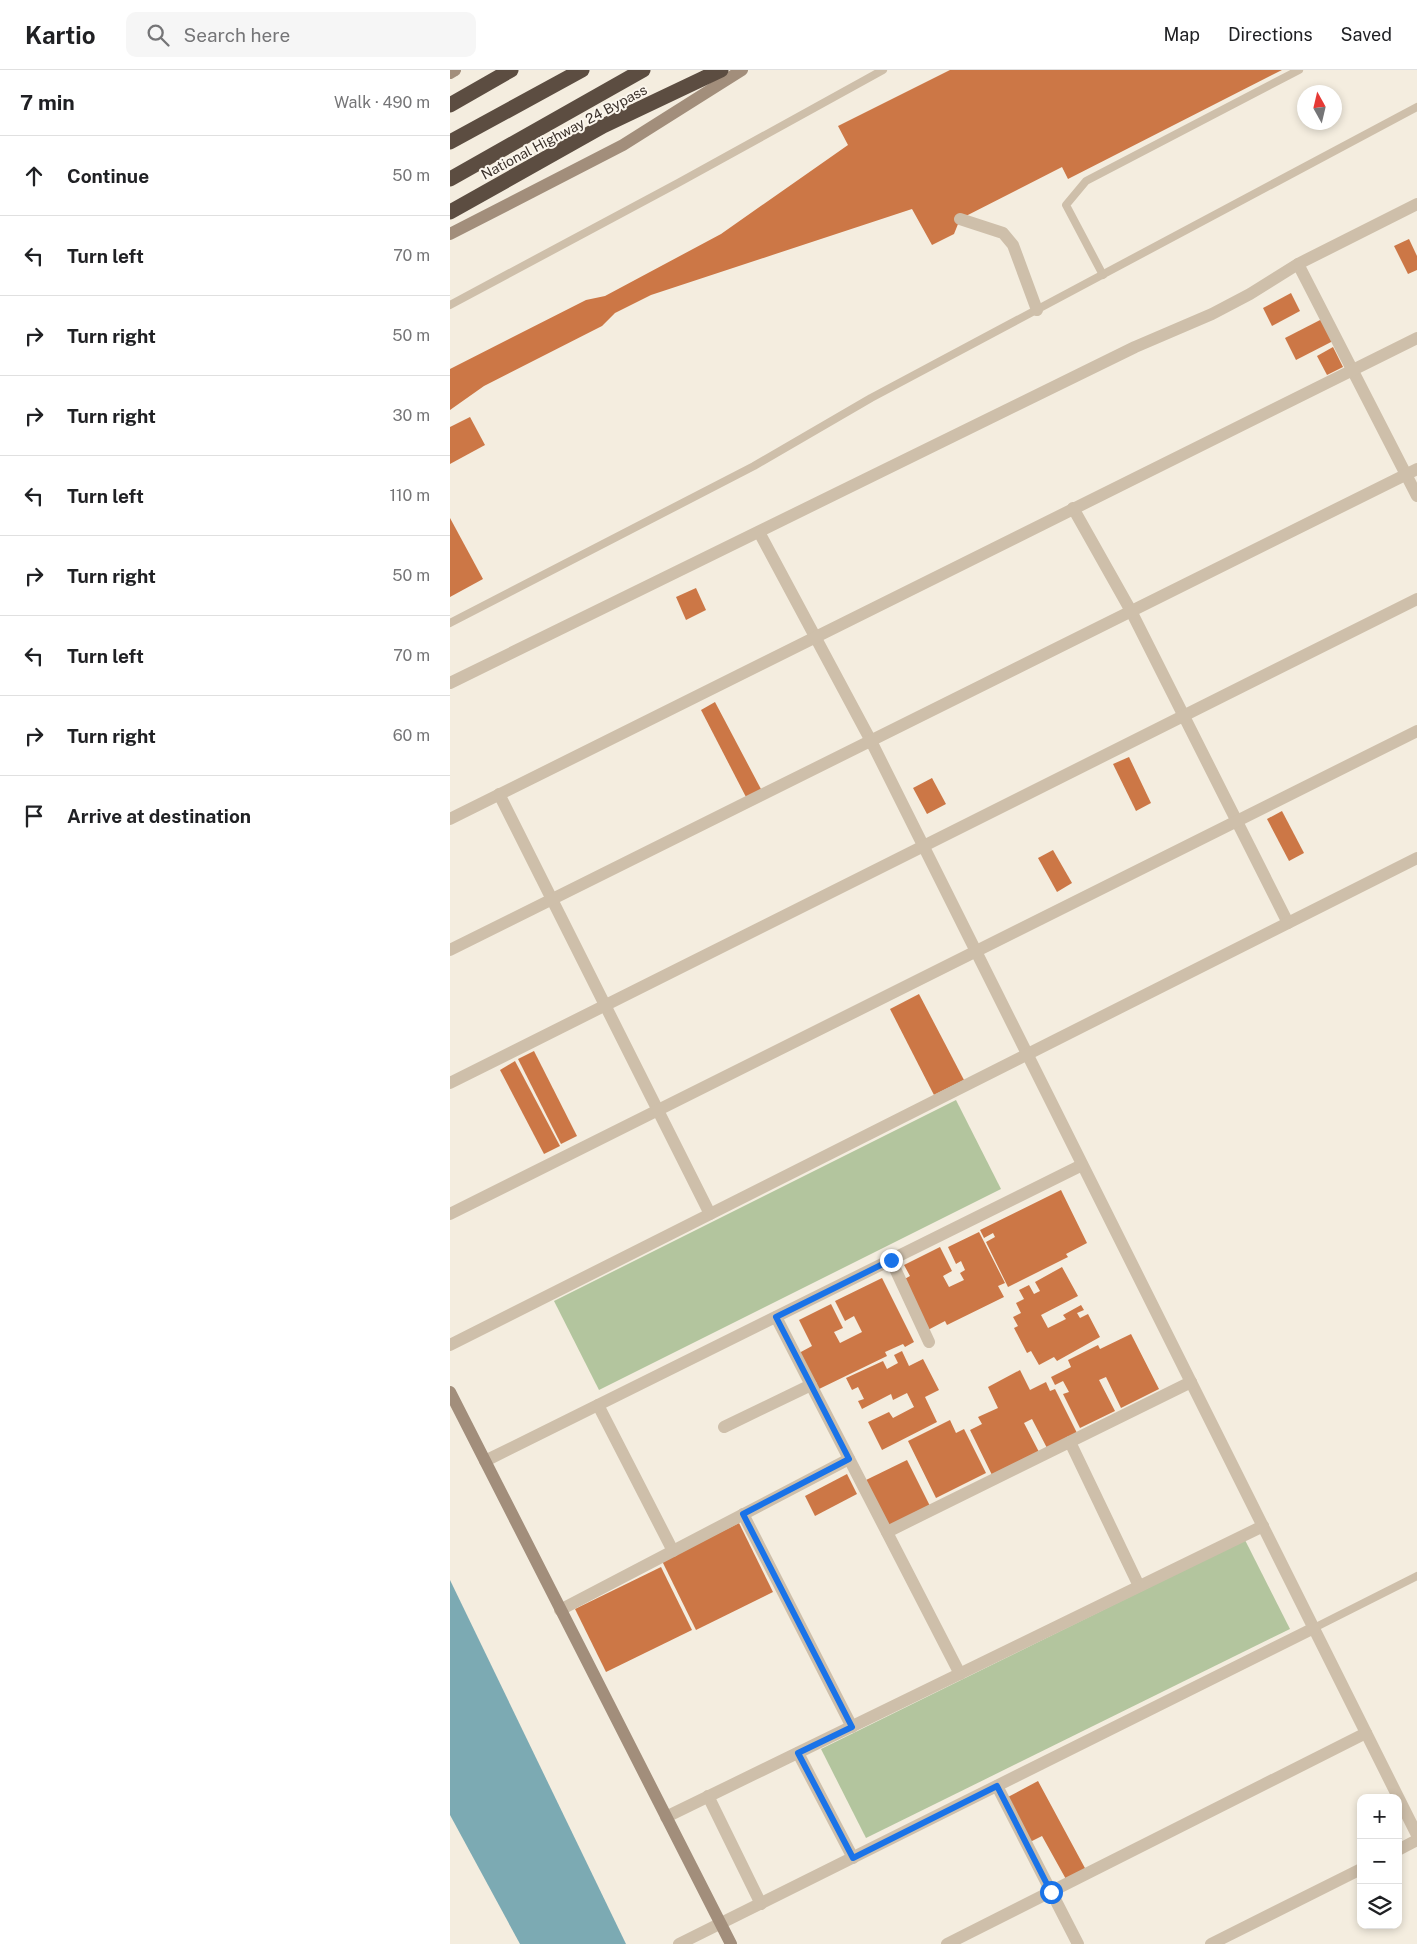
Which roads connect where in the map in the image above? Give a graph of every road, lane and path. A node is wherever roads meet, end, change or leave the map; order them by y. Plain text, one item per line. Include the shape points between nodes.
1 (455, 70) edge
2 (511, 70) edge
3 (581, 70) edge
4 (643, 70) edge
5 (656, 70) edge
6 (721, 70) edge
7 (742, 70) edge
8 (883, 70) edge
9 (1299, 70) edge
10 (450, 73) edge
11 (450, 105) edge
12 (1417, 107) edge
13 (577, 108) junction
14 (450, 142) edge
15 (450, 179) edge
16 (1417, 204) edge
17 (450, 212) edge
18 (960, 219) dead end
19 (450, 234) edge
20 (1298, 264) junction
21 (1103, 274) junction
22 (450, 305) edge
23 (1037, 310) junction
24 (1417, 338) edge
25 (1352, 370) junction
26 (1412, 472) edge
27 (1417, 496) edge
28 (1073, 508) junction
29 (759, 532) junction
30 (1417, 599) edge
31 (1131, 611) junction
32 (450, 623) edge
33 (816, 636) junction
34 (450, 683) edge
35 (1183, 716) junction
36 (1417, 731) edge
37 (871, 741) junction
38 (499, 794) junction
39 (450, 819) edge
40 (1236, 821) junction
41 (923, 846) junction
42 (1417, 858) edge
43 (553, 900) junction
44 (1288, 923) junction
45 (450, 950) edge
46 (976, 951) junction
47 (605, 1005) junction
48 (1027, 1054) junction
49 (450, 1083) edge
50 (658, 1110) junction
51 (1082, 1165) junction
52 (450, 1214) edge
53 (710, 1214) junction
54 (891, 1260) junction
55 (776, 1317) junction
56 (929, 1342) dead end
57 (450, 1345) edge
58 (1191, 1382) junction
59 (811, 1385) junction
60 (450, 1392) edge
61 (598, 1405) junction
62 (724, 1428) dead end
63 (1070, 1442) junction
64 (849, 1459) junction
65 (485, 1461) junction
66 (743, 1514) junction
67 (1262, 1526) junction
68 (887, 1532) junction
69 (673, 1551) junction
70 (1417, 1576) edge
71 (1139, 1586) junction
72 (560, 1610) junction
73 (1314, 1628) junction
74 (960, 1674) junction
75 (852, 1727) junction
76 (1366, 1733) junction
77 (798, 1753) junction
78 (997, 1786) junction
79 (708, 1796) junction
80 (666, 1817) junction
81 (1417, 1835) edge
82 (1417, 1840) edge
83 (1402, 1848) edge
84 (853, 1858) junction
85 (1357, 1871) edge
86 (1051, 1892) junction
87 (761, 1904) junction
88 (721, 1924) junction
89 (680, 1944) edge
90 (731, 1944) edge
91 (947, 1944) edge
92 (1078, 1944) edge
93 (1211, 1944) edge

1 - 10 street
2 - 11 highway
3 - 14 highway
4 - 13 highway
5 - 13 highway
6 - 17 highway, National Highway 24 Bypass via 603,126
7 - 19 street via 623,145
8 - 22 lane
9 - 21 lane via 1086,181 1066,205
12 - 21 lane
13 - 15 highway
16 - 20 street
18 - 23 street via 1003,233 1013,245
20 - 25 street
20 - 29 street via 1212,314 1135,347
21 - 23 lane
23 - 32 lane via 871,398 754,466
24 - 25 street
25 - 26 street
25 - 28 street
26 - 27 street
26 - 31 street
28 - 31 street
28 - 33 street
29 - 33 street
29 - 34 street
30 - 35 street
31 - 35 street
31 - 37 street
33 - 37 street
33 - 38 street
35 - 40 street
35 - 41 street
36 - 40 street
37 - 41 street
37 - 43 street
38 - 39 street
38 - 43 street
40 - 44 street
40 - 46 street
41 - 46 street
41 - 47 street
42 - 44 street
43 - 45 street
43 - 47 street
44 - 48 street
46 - 48 street
46 - 50 street
47 - 49 street
47 - 50 street
48 - 51 street
48 - 53 street
50 - 52 street
50 - 53 street
51 - 54 street
51 - 58 street
53 - 57 street
54 - 55 street
54 - 56 street
55 - 59 street
55 - 61 street
58 - 63 street
58 - 67 street
59 - 62 street
59 - 64 street
60 - 65 street
61 - 65 street
61 - 69 street
63 - 68 street
63 - 71 street
64 - 66 street
64 - 68 street
65 - 72 street
66 - 69 street
66 - 75 street
67 - 71 street
67 - 73 street
68 - 74 street
69 - 72 street
70 - 73 lane
71 - 74 street
72 - 80 street
73 - 76 street
73 - 78 street
74 - 75 street
75 - 77 street
76 - 81 street
76 - 86 street
77 - 79 street
77 - 84 street
78 - 84 street
78 - 86 street
79 - 80 street
79 - 87 street
80 - 88 street
82 - 83 street
84 - 87 street
85 - 93 street
86 - 91 street
86 - 92 street
87 - 88 street
88 - 89 street
88 - 90 street

